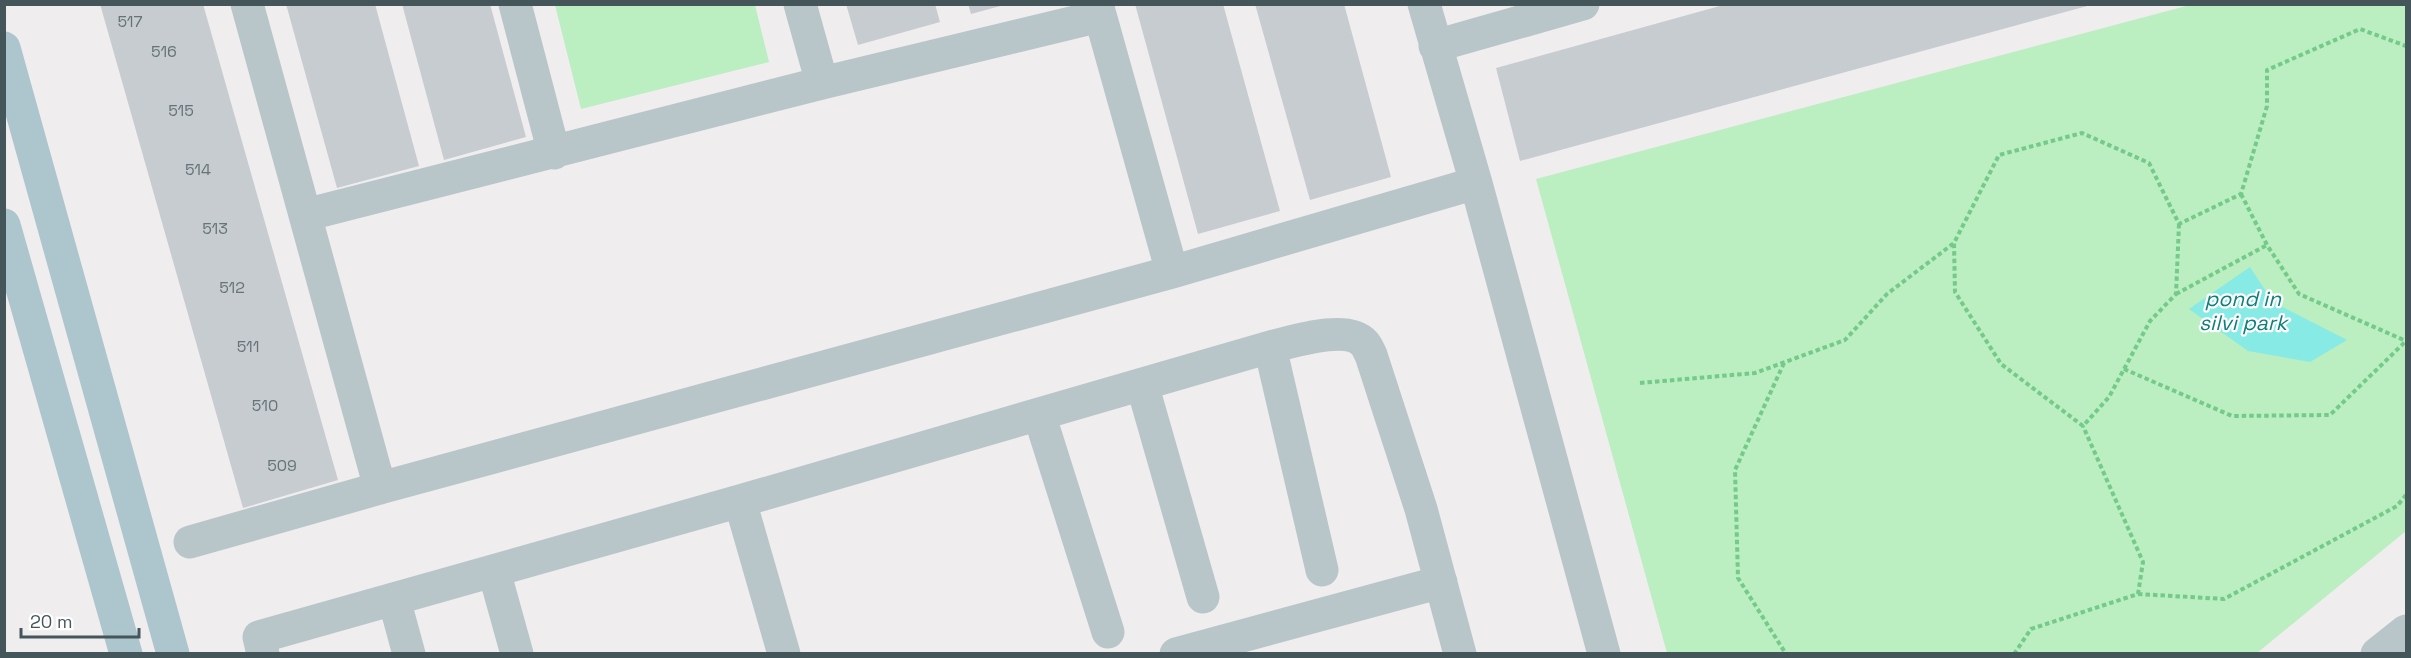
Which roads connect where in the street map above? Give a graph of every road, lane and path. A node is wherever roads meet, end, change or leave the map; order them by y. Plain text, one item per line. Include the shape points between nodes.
1 (247, 4) edge
2 (515, 4) edge
3 (800, 4) edge
4 (1424, 4) edge
5 (1583, 4) edge
6 (1098, 10) edge
7 (1436, 46) junction
8 (2406, 46) edge
9 (4, 48) edge
10 (822, 84) junction
11 (554, 153) junction
12 (1476, 183) junction
13 (2241, 194) junction
14 (305, 215) junction
15 (2179, 224) junction
16 (4, 225) edge
17 (1954, 243) junction
18 (2267, 245) junction
19 (1172, 272) junction
20 (2176, 294) junction
21 (2406, 342) edge
22 (1270, 347) junction
23 (1784, 362) junction
24 (2124, 369) junction
25 (1640, 383) dead end
26 (1142, 384) junction
27 (1039, 414) junction
28 (2082, 426) junction
29 (380, 488) junction
30 (2406, 495) edge
31 (740, 501) junction
32 (190, 542) dead end
33 (1322, 570) dead end
34 (494, 571) junction
35 (1441, 582) junction
36 (2138, 594) junction
37 (1203, 597) dead end
38 (394, 599) junction
39 (2406, 631) edge
40 (1107, 632) dead end
41 (126, 654) edge
42 (173, 654) edge
43 (263, 654) edge
44 (409, 654) edge
45 (517, 654) edge
46 (784, 654) edge
47 (1176, 654) edge
48 (1460, 654) edge
49 (1604, 654) edge
50 (1786, 654) edge
51 (2014, 654) edge
52 (2377, 654) edge

1 - 14 street
2 - 11 street
3 - 10 street
4 - 7 street
5 - 7 street
6 - 10 street
6 - 19 street
7 - 12 street
8 - 13 path via 2360,29 2267,70 2267,106
9 - 42 main road
10 - 11 street
11 - 14 street
12 - 19 street
12 - 49 street
13 - 15 path
13 - 18 path
14 - 29 street
15 - 17 path via 2149,164 2082,133 1999,155
15 - 20 path
16 - 41 main road
17 - 23 path via 1887,294 1845,340
17 - 28 path via 1955,292 2001,364
18 - 20 path
18 - 21 path via 2300,294
19 - 29 street
20 - 24 path via 2150,321
21 - 24 path via 2330,415 2232,416
22 - 26 street
22 - 33 street
22 - 35 street via 1328,335 1349,335 1363,341 1422,510
23 - 25 path via 1755,372
23 - 50 path via 1735,470 1738,578
24 - 28 path via 2109,397
26 - 27 street
26 - 37 street
27 - 31 street
27 - 40 street
28 - 36 path via 2143,562
29 - 32 street
30 - 36 path via 2397,506 2224,598
31 - 34 street
31 - 46 street
34 - 38 street
34 - 45 street
35 - 47 street
35 - 48 street
36 - 51 path via 2031,629
38 - 43 street via 259,637
38 - 44 street
39 - 52 street

